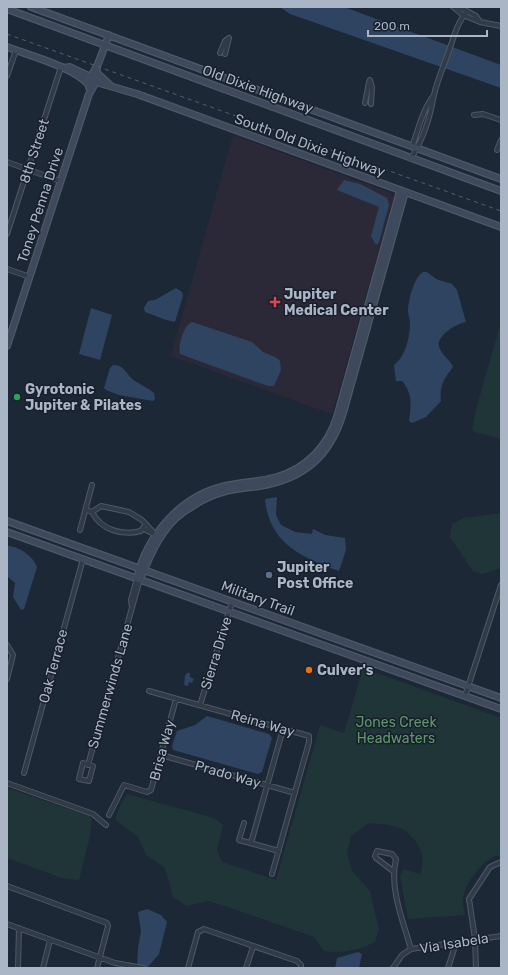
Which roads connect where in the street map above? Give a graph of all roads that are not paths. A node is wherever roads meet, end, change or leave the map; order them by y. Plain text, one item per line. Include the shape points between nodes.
1 (31, 7) edge
2 (455, 7) edge
3 (459, 7) edge
4 (7, 10) edge
5 (467, 12) junction
6 (463, 16) junction
7 (480, 22) junction
8 (501, 26) edge
9 (109, 35) junction
10 (229, 38) dead end
11 (105, 46) junction
12 (7, 47) edge
13 (16, 50) junction
14 (222, 53) dead end
15 (97, 66) junction
16 (62, 68) junction
17 (98, 74) junction
18 (7, 76) edge
19 (91, 77) junction
20 (96, 82) junction
21 (89, 85) junction
22 (111, 86) junction
23 (89, 94) junction
24 (434, 95) junction
25 (366, 103) dead end
26 (371, 104) dead end
27 (474, 115) dead end
28 (501, 120) edge
29 (501, 140) edge
30 (416, 149) junction
31 (498, 150) dead end
32 (411, 159) junction
33 (7, 162) edge
34 (28, 170) junction
35 (501, 179) edge
36 (60, 181) junction
37 (501, 191) edge
38 (402, 192) junction
39 (501, 227) edge
40 (7, 234) edge
41 (7, 269) edge
42 (30, 277) junction
43 (7, 346) edge
44 (92, 484) dead end
45 (86, 510) junction
46 (92, 512) junction
47 (7, 521) edge
48 (144, 527) junction
49 (80, 530) dead end
50 (7, 532) edge
51 (156, 535) junction
52 (83, 559) junction
53 (142, 570) junction
54 (139, 579) junction
55 (501, 585) edge
56 (232, 602) junction
57 (229, 611) junction
58 (7, 645) edge
59 (7, 679) edge
60 (468, 686) junction
61 (149, 691) dead end
62 (465, 696) junction
63 (501, 698) edge
64 (176, 699) junction
65 (200, 706) junction
66 (501, 709) edge
67 (283, 729) junction
68 (160, 755) junction
69 (88, 765) junction
70 (24, 773) dead end
71 (7, 783) edge
72 (267, 785) junction
73 (295, 793) junction
74 (109, 815) dead end
75 (244, 823) dead end
76 (106, 825) dead end
77 (251, 843) junction
78 (278, 852) junction
79 (501, 862) edge
80 (394, 871) junction
81 (272, 874) dead end
82 (7, 886) edge
83 (7, 924) edge
84 (18, 928) junction
85 (501, 936) edge
86 (476, 939) junction
87 (50, 940) junction
88 (456, 943) junction
89 (253, 947) junction
90 (411, 949) junction
91 (100, 958) junction
92 (18, 968) edge
93 (42, 968) edge
94 (97, 968) edge
95 (143, 968) edge
96 (188, 968) edge
97 (246, 968) edge
98 (301, 968) edge
99 (393, 968) edge
100 (448, 968) edge
101 (476, 968) edge

1 - 9 main road, Old Dixie Highway
2 - 6 street
3 - 5 street
4 - 11 main road, Old Dixie Highway
5 - 6 street
5 - 7 street via 476,16
6 - 7 street
6 - 24 street
7 - 8 street
9 - 11 main road, Toney Penna Drive
9 - 30 main road, Old Dixie Highway
10 - 14 street via 224,41
11 - 15 main road, Toney Penna Drive
11 - 32 main road, Old Dixie Highway
12 - 13 main road
13 - 16 main road
13 - 18 street
15 - 17 main road, Toney Penna Drive
15 - 19 main road, Toney Penna Drive
16 - 19 main road via 70,68
16 - 21 main road via 83,77
16 - 34 street, 8th Street
17 - 20 main road, Toney Penna Drive
17 - 22 main road, South Old Dixie Highway
19 - 21 main road, Toney Penna Drive
20 - 22 main road, South Old Dixie Highway
20 - 23 main road, Toney Penna Drive
21 - 23 main road, Toney Penna Drive
22 - 38 main road, South Old Dixie Highway
23 - 36 main road, Toney Penna Drive
24 - 30 street via 421,143
24 - 30 street via 428,102 420,122 414,144
25 - 26 street via 370,80
27 - 28 street via 483,114
29 - 31 street
30 - 32 street
30 - 35 main road, Old Dixie Highway
32 - 37 main road, Old Dixie Highway
33 - 34 street
34 - 36 street
34 - 40 street, 8th Street
36 - 42 main road, Toney Penna Drive
38 - 39 main road, South Old Dixie Highway
38 - 51 main road via 337,417 322,448 309,461 278,477 224,486 200,496 179,510
38 - 53 main road via 343,413 337,432 326,451 315,462 288,479 222,492 181,514 168,528
41 - 42 street
42 - 43 main road, Toney Penna Drive
44 - 45 street
45 - 46 street
45 - 49 street
46 - 48 street via 101,506 117,508 142,520
46 - 48 street via 95,519 114,531 134,533
47 - 53 main road, Military Trail
48 - 51 street via 154,531
50 - 52 main road, Military Trail
51 - 53 main road via 142,558
52 - 54 main road, Military Trail
52 - 70 street, Oak Terrace
53 - 54 main road
53 - 56 main road, Military Trail
54 - 57 main road, Military Trail
54 - 69 street, Summerwinds Lane
55 - 60 street
56 - 57 street, Sierra Drive
56 - 60 main road, Military Trail
57 - 62 main road, Military Trail
57 - 65 street, Sierra Drive
58 - 59 street via 13,655
60 - 62 street
60 - 63 main road, Military Trail
61 - 64 street, Reina Way
62 - 66 main road, Military Trail
64 - 65 street, Reina Way
64 - 68 street, Brisa Way
65 - 67 street, Reina Way
67 - 72 street
67 - 73 street, Reina Way via 309,736
68 - 72 street, Prado Way
68 - 74 street, Brisa Way via 151,790 147,792 124,785
69 - 69 street via 93,766 89,781 79,779 83,764
71 - 76 street via 93,814
72 - 73 street, Prado Way
72 - 77 street
73 - 78 street, Reina Way
75 - 77 street via 239,840
77 - 78 street
78 - 81 street, Reina Way
79 - 86 street via 490,867 469,899
80 - 80 street via 394,856 377,852 374,856
80 - 90 street via 394,886
82 - 91 street via 107,923
83 - 84 street
84 - 87 street
84 - 92 street
85 - 86 street, Via Isabela
86 - 88 street, Via Isabela
86 - 101 street
87 - 91 street
87 - 93 street
88 - 90 street, Via Isabela
88 - 100 street
89 - 96 street via 204,929 200,930
89 - 97 street
89 - 98 street via 297,961
90 - 99 street, Via Isabela via 402,954
91 - 94 street
91 - 95 street

